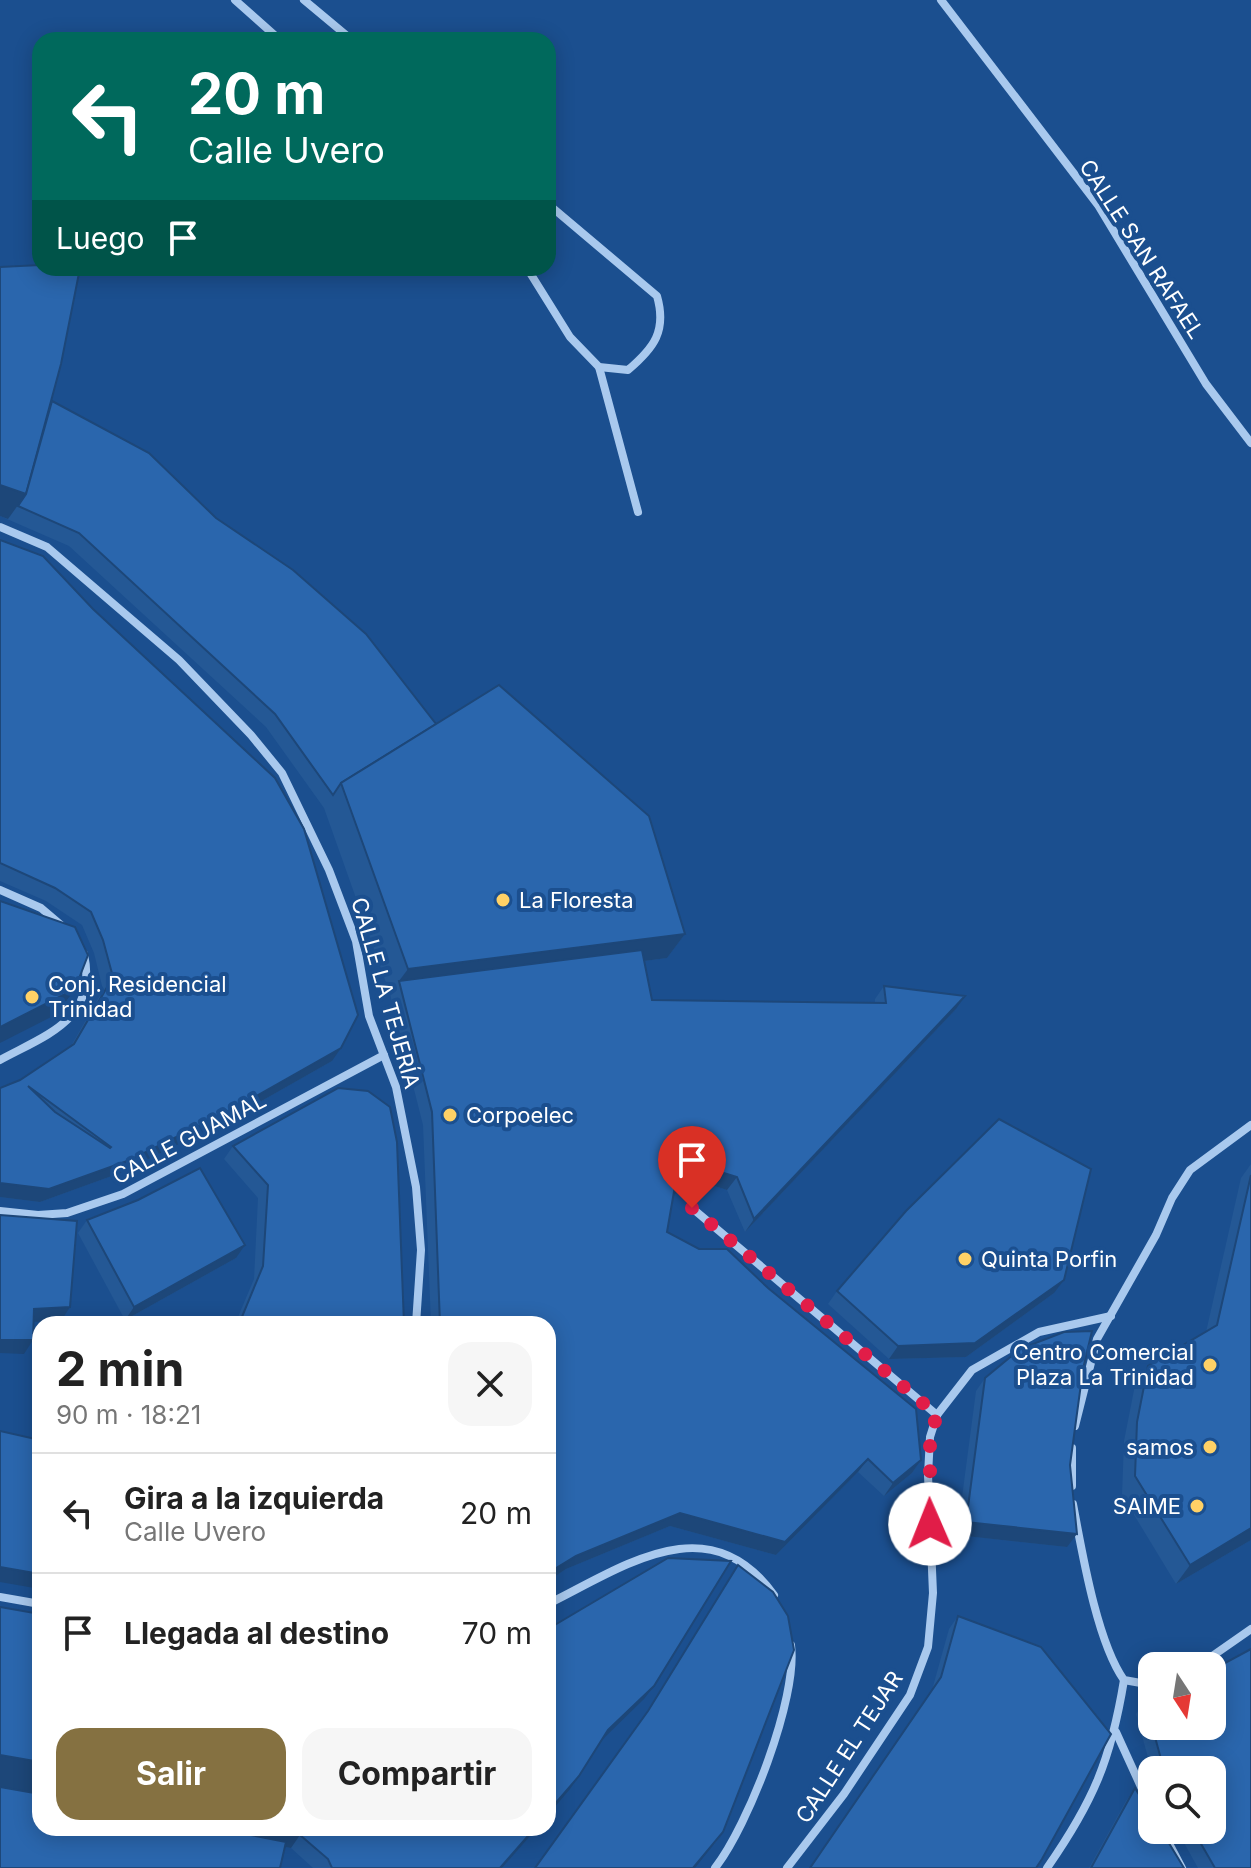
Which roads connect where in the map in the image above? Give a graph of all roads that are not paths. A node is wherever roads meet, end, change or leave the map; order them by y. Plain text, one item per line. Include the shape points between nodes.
1 (235, 0) edge
2 (304, 0) edge
3 (941, 0) edge
4 (271, 32) edge
5 (342, 32) edge
6 (556, 211) edge
7 (532, 276) edge
8 (599, 367) junction
9 (1251, 443) edge
10 (638, 512) dead end
11 (0, 527) edge
12 (0, 890) edge
13 (67, 930) edge
14 (80, 947) edge
15 (384, 1055) junction
16 (0, 1060) edge
17 (1251, 1125) edge
18 (692, 1208) dead end
19 (0, 1211) edge
20 (417, 1316) edge
21 (1111, 1316) junction
22 (937, 1415) junction
23 (0, 1597) edge
24 (556, 1600) edge
25 (32, 1603) edge
26 (779, 1603) edge
27 (1251, 1629) edge
28 (790, 1639) edge
29 (1218, 1652) edge
30 (1124, 1680) junction
31 (1138, 1682) edge
32 (1116, 1732) junction
33 (1138, 1780) edge
34 (1169, 1844) edge
35 (715, 1868) edge
36 (787, 1868) edge
37 (1047, 1868) edge
38 (1182, 1868) edge

1 - 4 street
2 - 5 street
3 - 9 street, CALLE SAN RAFAEL via 1098,205 1206,384
6 - 8 street via 657,296 663,317 651,350 628,370
7 - 8 street via 570,337
8 - 10 street
11 - 15 street, CALLE LA TEJERÍA via 47,547 179,660 282,773 356,941 369,1016
12 - 13 street via 41,908
14 - 16 street via 87,980 83,1001 69,1020
15 - 19 street, CALLE GUAMAL via 123,1194 67,1213
15 - 20 street, CALLE LA TEJERÍA via 396,1087 416,1187 421,1250
17 - 21 street via 1190,1170
18 - 22 street
21 - 22 street, CALLE EL TEJAR via 1039,1332 972,1370
21 - 30 street via 1097,1339 1075,1425 1072,1495 1113,1665
22 - 36 street, CALLE EL TEJAR via 928,1475 933,1593 928,1647 910,1695
23 - 25 street
24 - 26 street via 654,1551 686,1547 721,1552 746,1567
27 - 29 street
28 - 35 street via 791,1679 760,1781
30 - 31 street
30 - 32 street
32 - 33 street
32 - 37 street via 1084,1814
34 - 38 street

